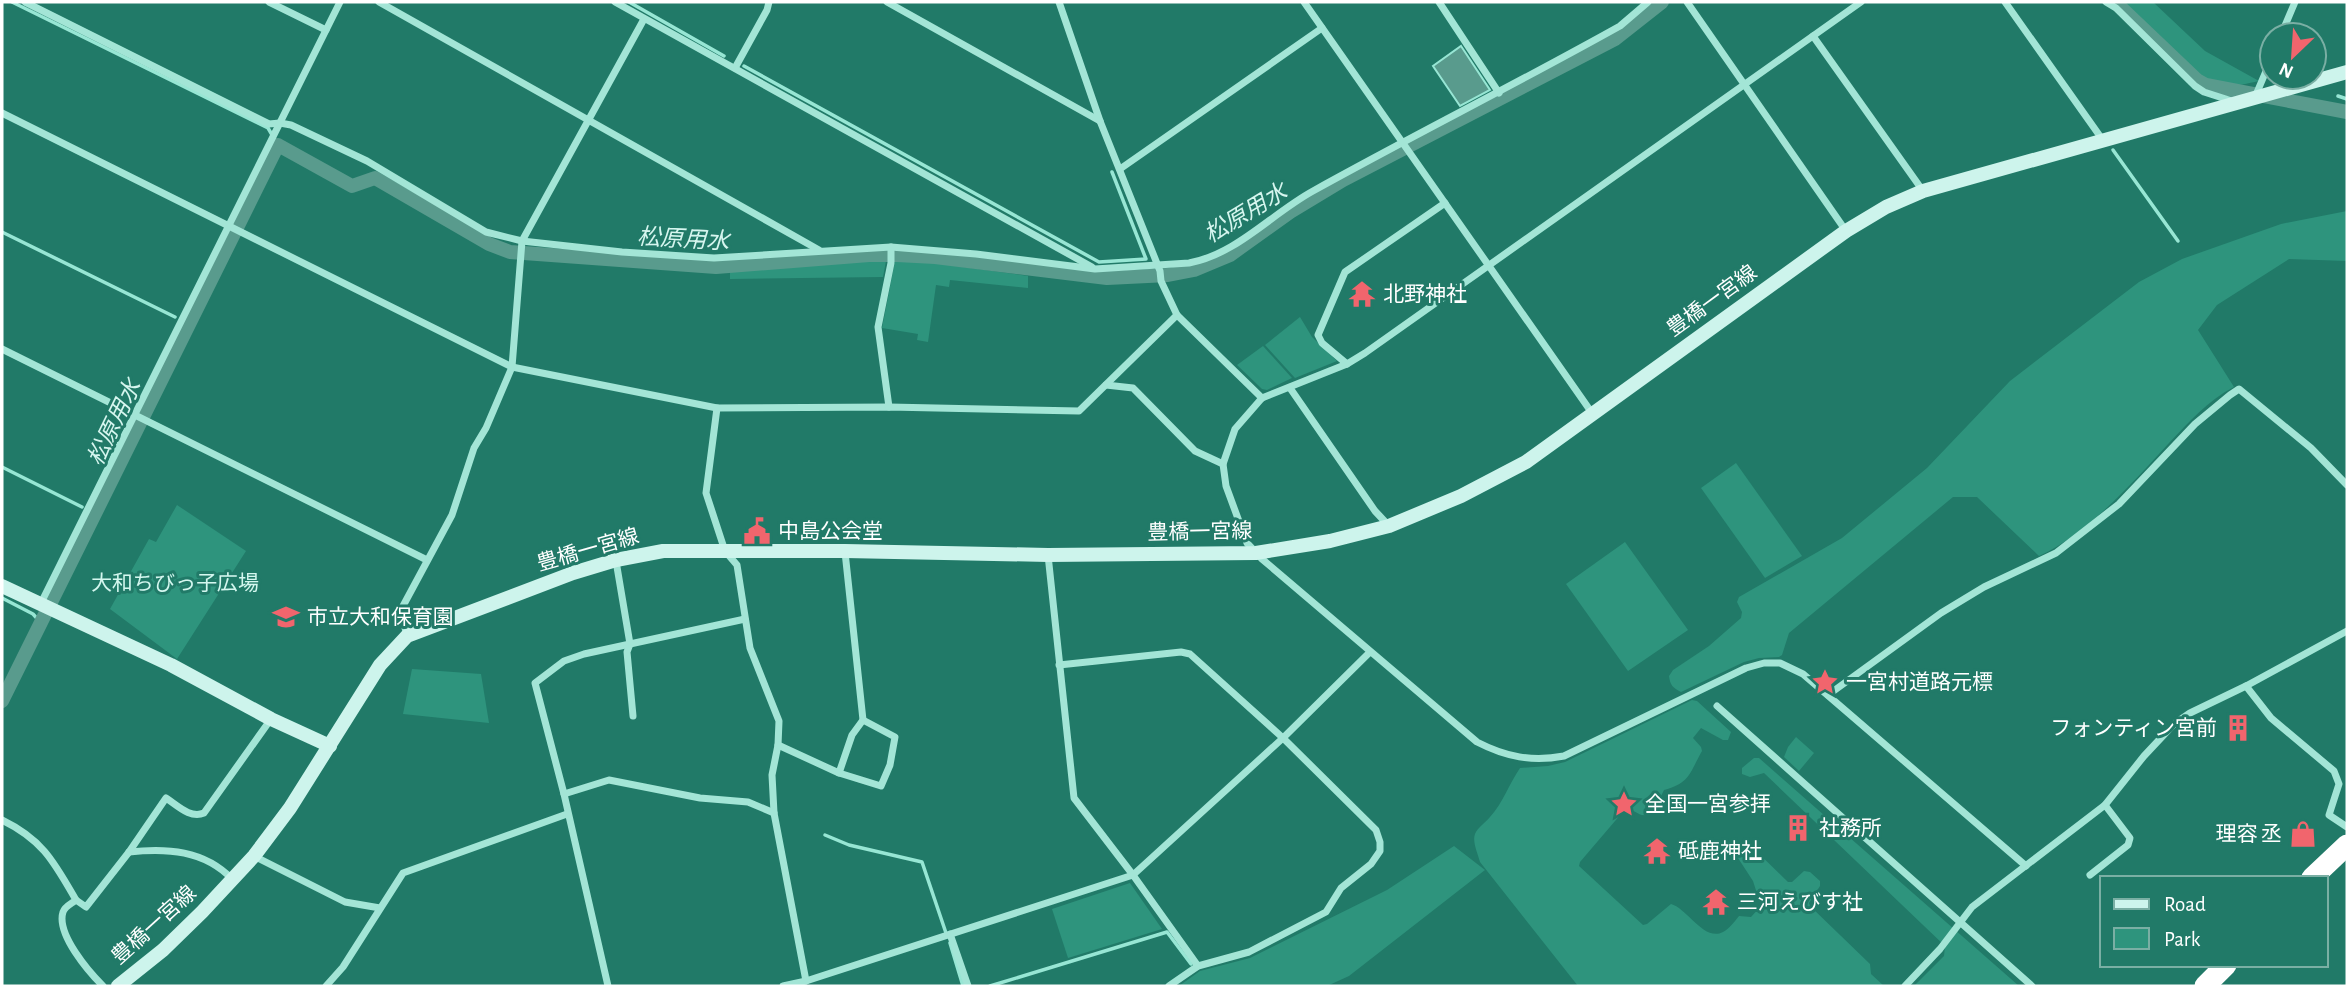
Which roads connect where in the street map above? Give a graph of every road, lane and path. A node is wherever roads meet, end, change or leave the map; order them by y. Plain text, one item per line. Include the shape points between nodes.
1 (25, 2) edge
2 (269, 2) edge
3 (340, 2) edge
4 (379, 2) edge
5 (615, 2) edge
6 (769, 2) edge
7 (887, 2) edge
8 (1059, 2) edge
9 (1304, 2) edge
10 (1439, 2) edge
11 (1648, 2) edge
12 (1687, 2) edge
13 (1861, 2) edge
14 (2005, 2) edge
15 (2106, 2) edge
16 (2295, 2) edge
17 (645, 19) junction
18 (2287, 21) edge
19 (1321, 28) junction
20 (326, 30) junction
21 (1813, 36) junction
22 (735, 68) junction
23 (2347, 72) edge
24 (1745, 84) junction
25 (2258, 91) edge
26 (1499, 93) junction
27 (2255, 98) junction
28 (2236, 103) junction
29 (2, 113) edge
30 (589, 119) junction
31 (1100, 121) junction
32 (280, 123) junction
33 (2102, 139) junction
34 (1404, 143) junction
35 (1120, 169) junction
36 (1923, 191) junction
37 (1445, 203) junction
38 (228, 226) junction
39 (1846, 230) junction
40 (522, 241) junction
41 (891, 247) junction
42 (820, 251) junction
43 (1489, 264) junction
44 (1158, 268) junction
45 (1095, 269) junction
46 (1177, 315) junction
47 (2, 349) edge
48 (1347, 363) junction
49 (512, 367) junction
50 (1106, 385) junction
51 (1290, 388) junction
52 (1262, 398) junction
53 (888, 407) junction
54 (716, 408) junction
55 (1592, 413) junction
56 (134, 414) junction
57 (1223, 464) junction
58 (2347, 485) edge
59 (1389, 526) junction
60 (725, 551) junction
61 (845, 551) junction
62 (1256, 553) junction
63 (1048, 555) junction
64 (426, 560) junction
65 (616, 560) junction
66 (2, 586) edge
67 (40, 606) junction
68 (744, 619) junction
69 (2347, 631) edge
70 (407, 636) junction
71 (630, 644) junction
72 (1370, 652) junction
73 (1059, 665) junction
74 (2246, 687) junction
75 (1828, 695) junction
76 (1717, 706) dead end
77 (633, 716) dead end
78 (271, 719) junction
79 (863, 720) junction
80 (1283, 738) junction
81 (778, 745) junction
82 (330, 746) junction
83 (839, 773) junction
84 (564, 794) junction
85 (2105, 806) junction
86 (774, 813) junction
87 (567, 814) junction
88 (2, 820) edge
89 (2347, 827) edge
90 (2347, 845) edge
91 (129, 852) junction
92 (254, 856) junction
93 (2026, 866) junction
94 (2090, 874) dead end
95 (1133, 875) junction
96 (2314, 876) edge
97 (232, 880) junction
98 (76, 900) junction
99 (380, 908) junction
100 (1961, 922) junction
101 (950, 934) junction
102 (1198, 966) junction
103 (2224, 967) edge
104 (806, 981) junction
105 (103, 986) edge
106 (118, 986) edge
107 (326, 986) edge
108 (608, 986) edge
109 (783, 986) edge
110 (968, 986) edge
111 (1169, 986) edge
112 (1905, 986) edge
113 (2032, 986) edge
114 (2205, 986) edge

1 - 32 street via 269,124
2 - 20 street
3 - 20 street
4 - 30 street
5 - 17 street
6 - 22 street
7 - 31 street
8 - 31 street
9 - 19 street
10 - 26 street
11 - 26 street via 1620,26
12 - 24 street
13 - 21 street
14 - 33 street
15 - 28 street via 2195,86
16 - 18 street
17 - 22 street
17 - 30 street
19 - 34 street
19 - 35 street
20 - 32 street
21 - 24 street
21 - 36 street
22 - 45 street
23 - 27 main road, 豊橋一宮線
24 - 39 street
24 - 43 street
25 - 27 street
26 - 34 street
27 - 28 main road, 豊橋一宮線
28 - 33 main road, 豊橋一宮線
29 - 38 street
30 - 40 street
30 - 42 street
31 - 35 street
32 - 38 street
32 - 40 street via 368,161 486,232
33 - 36 main road, 豊橋一宮線
34 - 37 street
34 - 44 street via 1309,193 1227,250 1201,261
35 - 44 street
36 - 39 main road, 豊橋一宮線
37 - 43 street
37 - 48 street via 1345,272 1318,335
38 - 49 street
38 - 56 street
39 - 55 main road, 豊橋一宮線
40 - 42 street via 714,258
40 - 49 street
41 - 42 street
41 - 45 street
41 - 53 street via 878,327
43 - 48 street
43 - 55 street
44 - 45 street
44 - 46 street
46 - 50 street
46 - 52 street
47 - 56 street
48 - 51 street
49 - 54 street
49 - 64 street via 474,448 452,514
50 - 53 street via 1079,411
50 - 57 street via 1133,388 1195,451
51 - 52 street
51 - 59 street
52 - 57 street via 1235,429
53 - 54 street
54 - 60 street via 706,493
55 - 59 main road, 豊橋一宮線 via 1488,483
56 - 64 street
56 - 67 street
57 - 62 street via 1243,534
58 - 75 street via 2311,448 2239,389 2195,424 2119,505 2056,553 1983,587 1941,613
59 - 62 main road, 豊橋一宮線
60 - 61 main road, 豊橋一宮線
60 - 65 main road, 豊橋一宮線 via 663,551
60 - 68 street via 737,565
61 - 63 main road, 豊橋一宮線
61 - 79 street
62 - 63 main road, 豊橋一宮線
62 - 72 street
63 - 73 street
64 - 70 street via 403,606
65 - 70 main road, 豊橋一宮線
65 - 71 street
66 - 67 main road
67 - 78 main road via 171,666
68 - 71 street
68 - 81 street via 755,664 779,721
69 - 74 street
70 - 82 main road, 豊橋一宮線 via 380,665
71 - 77 street
71 - 84 street via 564,661 535,683
72 - 75 street via 1477,742 1517,758 1550,759 1577,751 1673,701 1764,663 1793,667
72 - 80 street
73 - 80 street via 1190,654
73 - 95 street via 1074,799
74 - 85 street via 2174,724
74 - 89 street via 2271,718 2334,771 2339,784 2329,815
75 - 93 street
76 - 100 street
78 - 82 main road
78 - 91 street via 204,813 191,815 166,798
79 - 83 street via 852,735
79 - 83 street via 895,737 881,786
80 - 95 street
80 - 102 street via 1376,830 1380,851 1341,888 1326,912 1249,952
81 - 83 street
81 - 86 street via 772,775
82 - 92 main road, 豊橋一宮線
84 - 86 street via 609,780 700,798 748,802
84 - 87 street
85 - 93 street
85 - 94 street via 2130,838 2128,845
86 - 104 street
87 - 99 street via 403,873
87 - 108 street
88 - 98 street via 51,856
90 - 96 highway
91 - 97 street via 182,852 222,869
91 - 98 street via 86,906
92 - 97 main road, 豊橋一宮線
92 - 99 street via 345,902
93 - 100 street via 1972,906
95 - 101 street
95 - 102 street
97 - 106 main road, 豊橋一宮線 via 163,950
98 - 105 street via 62,915 69,943
99 - 107 street
100 - 112 street
100 - 113 street
101 - 104 street
101 - 110 street
102 - 111 street
103 - 114 highway
104 - 109 street

